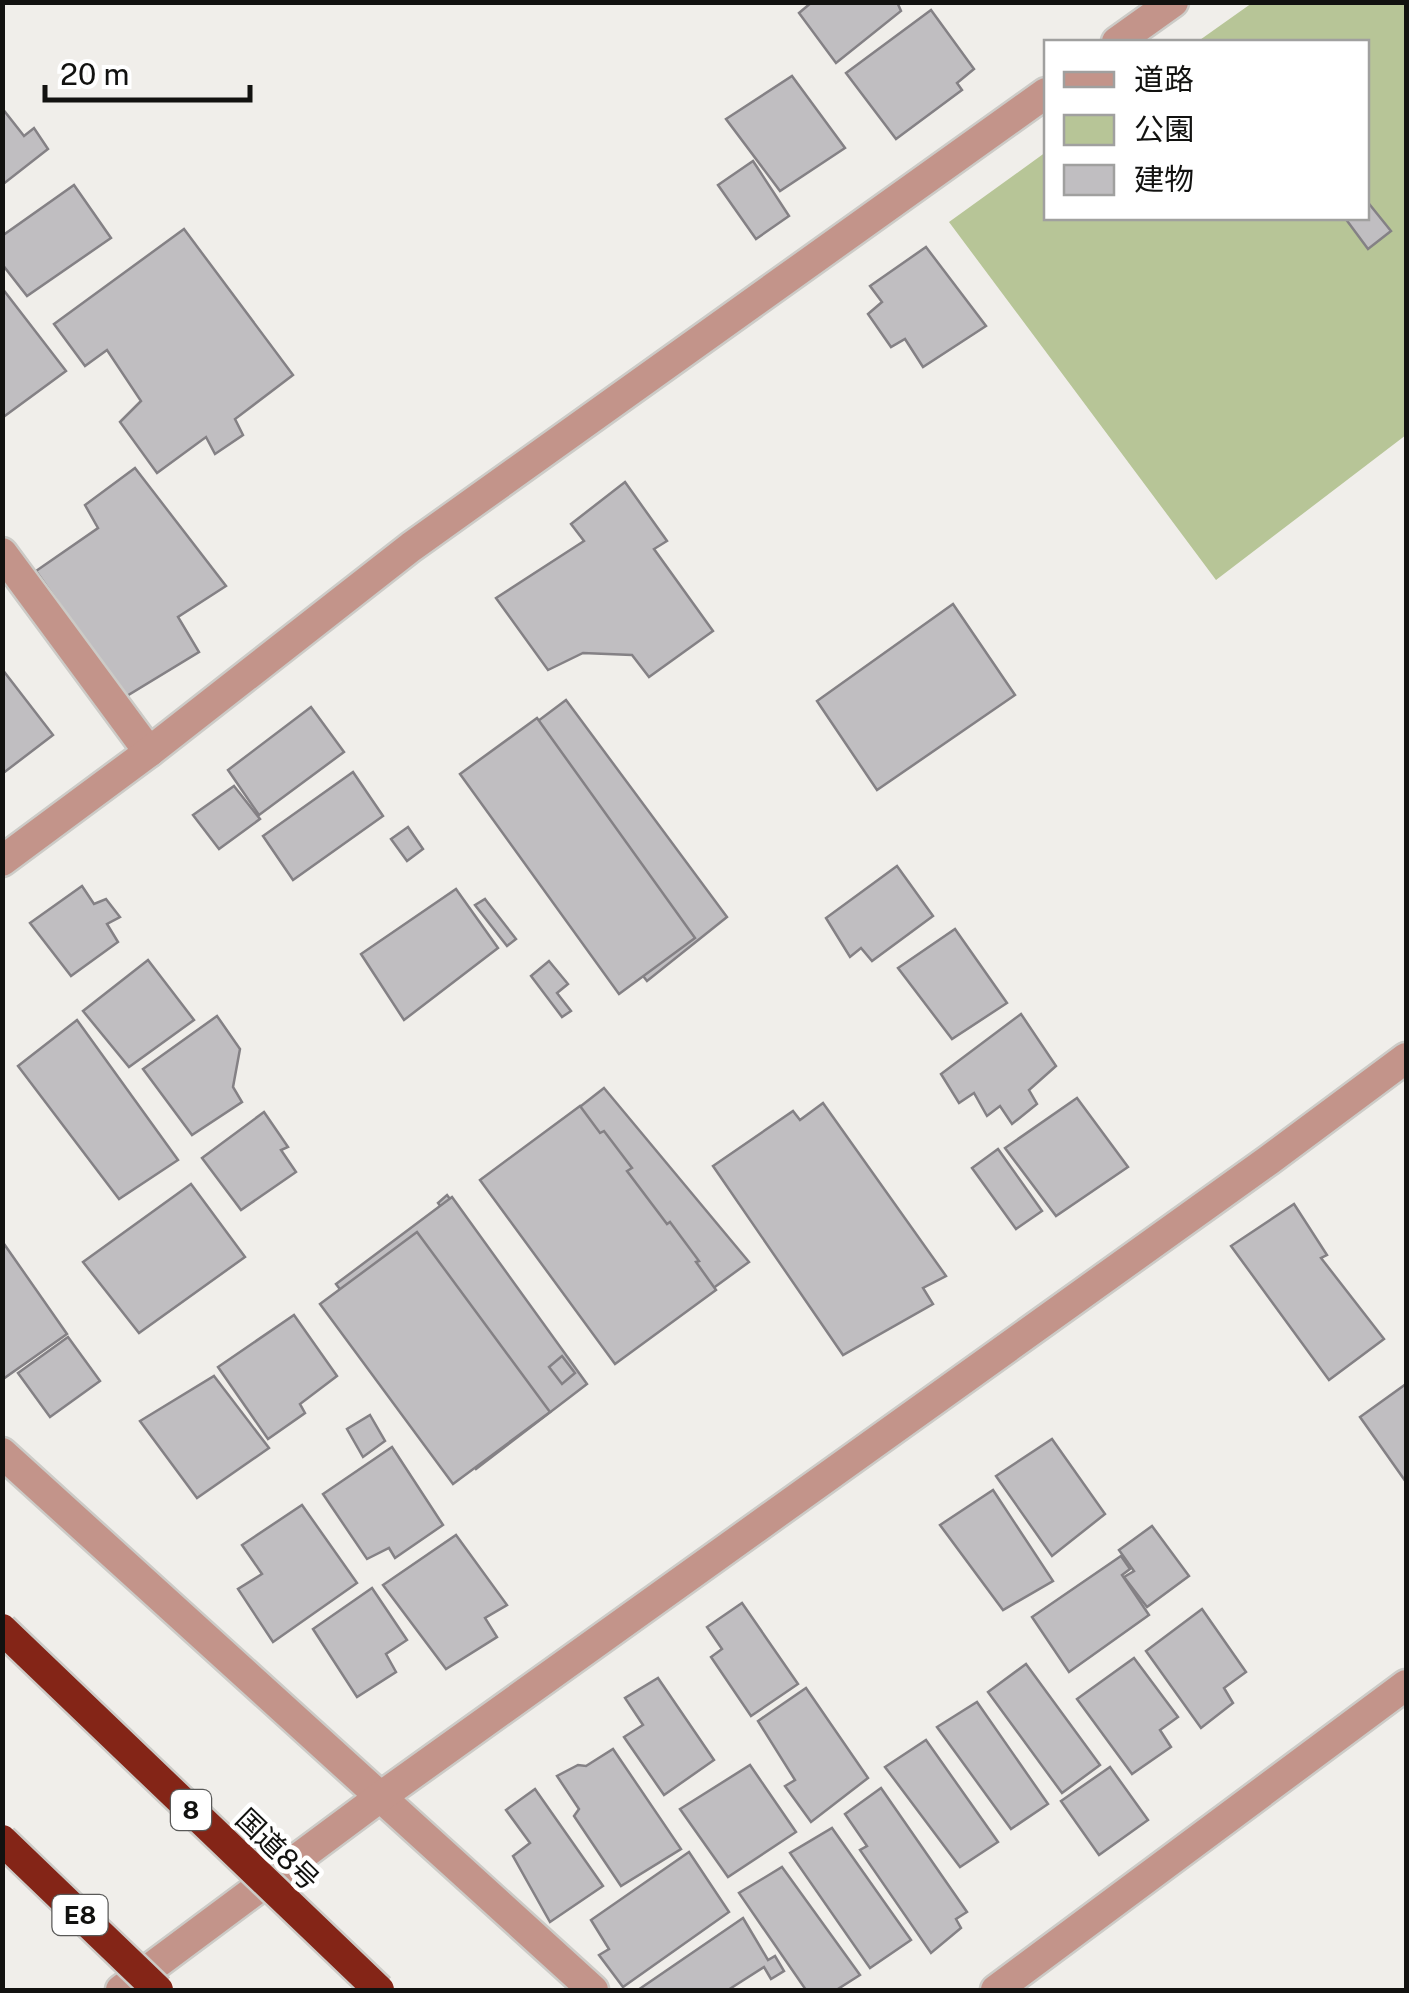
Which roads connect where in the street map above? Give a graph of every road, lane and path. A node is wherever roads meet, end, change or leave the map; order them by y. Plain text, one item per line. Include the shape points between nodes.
1 (1172, 2) edge
2 (1120, 40) edge
3 (1044, 94) edge
4 (2, 552) edge
5 (149, 752) junction
6 (2, 861) edge
7 (1406, 1058) edge
8 (2, 1453) edge
9 (2, 1629) edge
10 (1406, 1685) edge
11 (379, 1798) junction
12 (2, 1840) edge
13 (121, 1990) edge
14 (158, 1990) edge
15 (379, 1990) edge
16 (593, 1990) edge
17 (996, 1990) edge

1 - 2 street
3 - 5 street via 411,548
4 - 5 street
5 - 6 street
7 - 11 street
8 - 11 street
9 - 15 highway, 国道8号 / 8, bridge
10 - 17 street
11 - 13 street
11 - 16 street
12 - 14 highway, E8, bridge

